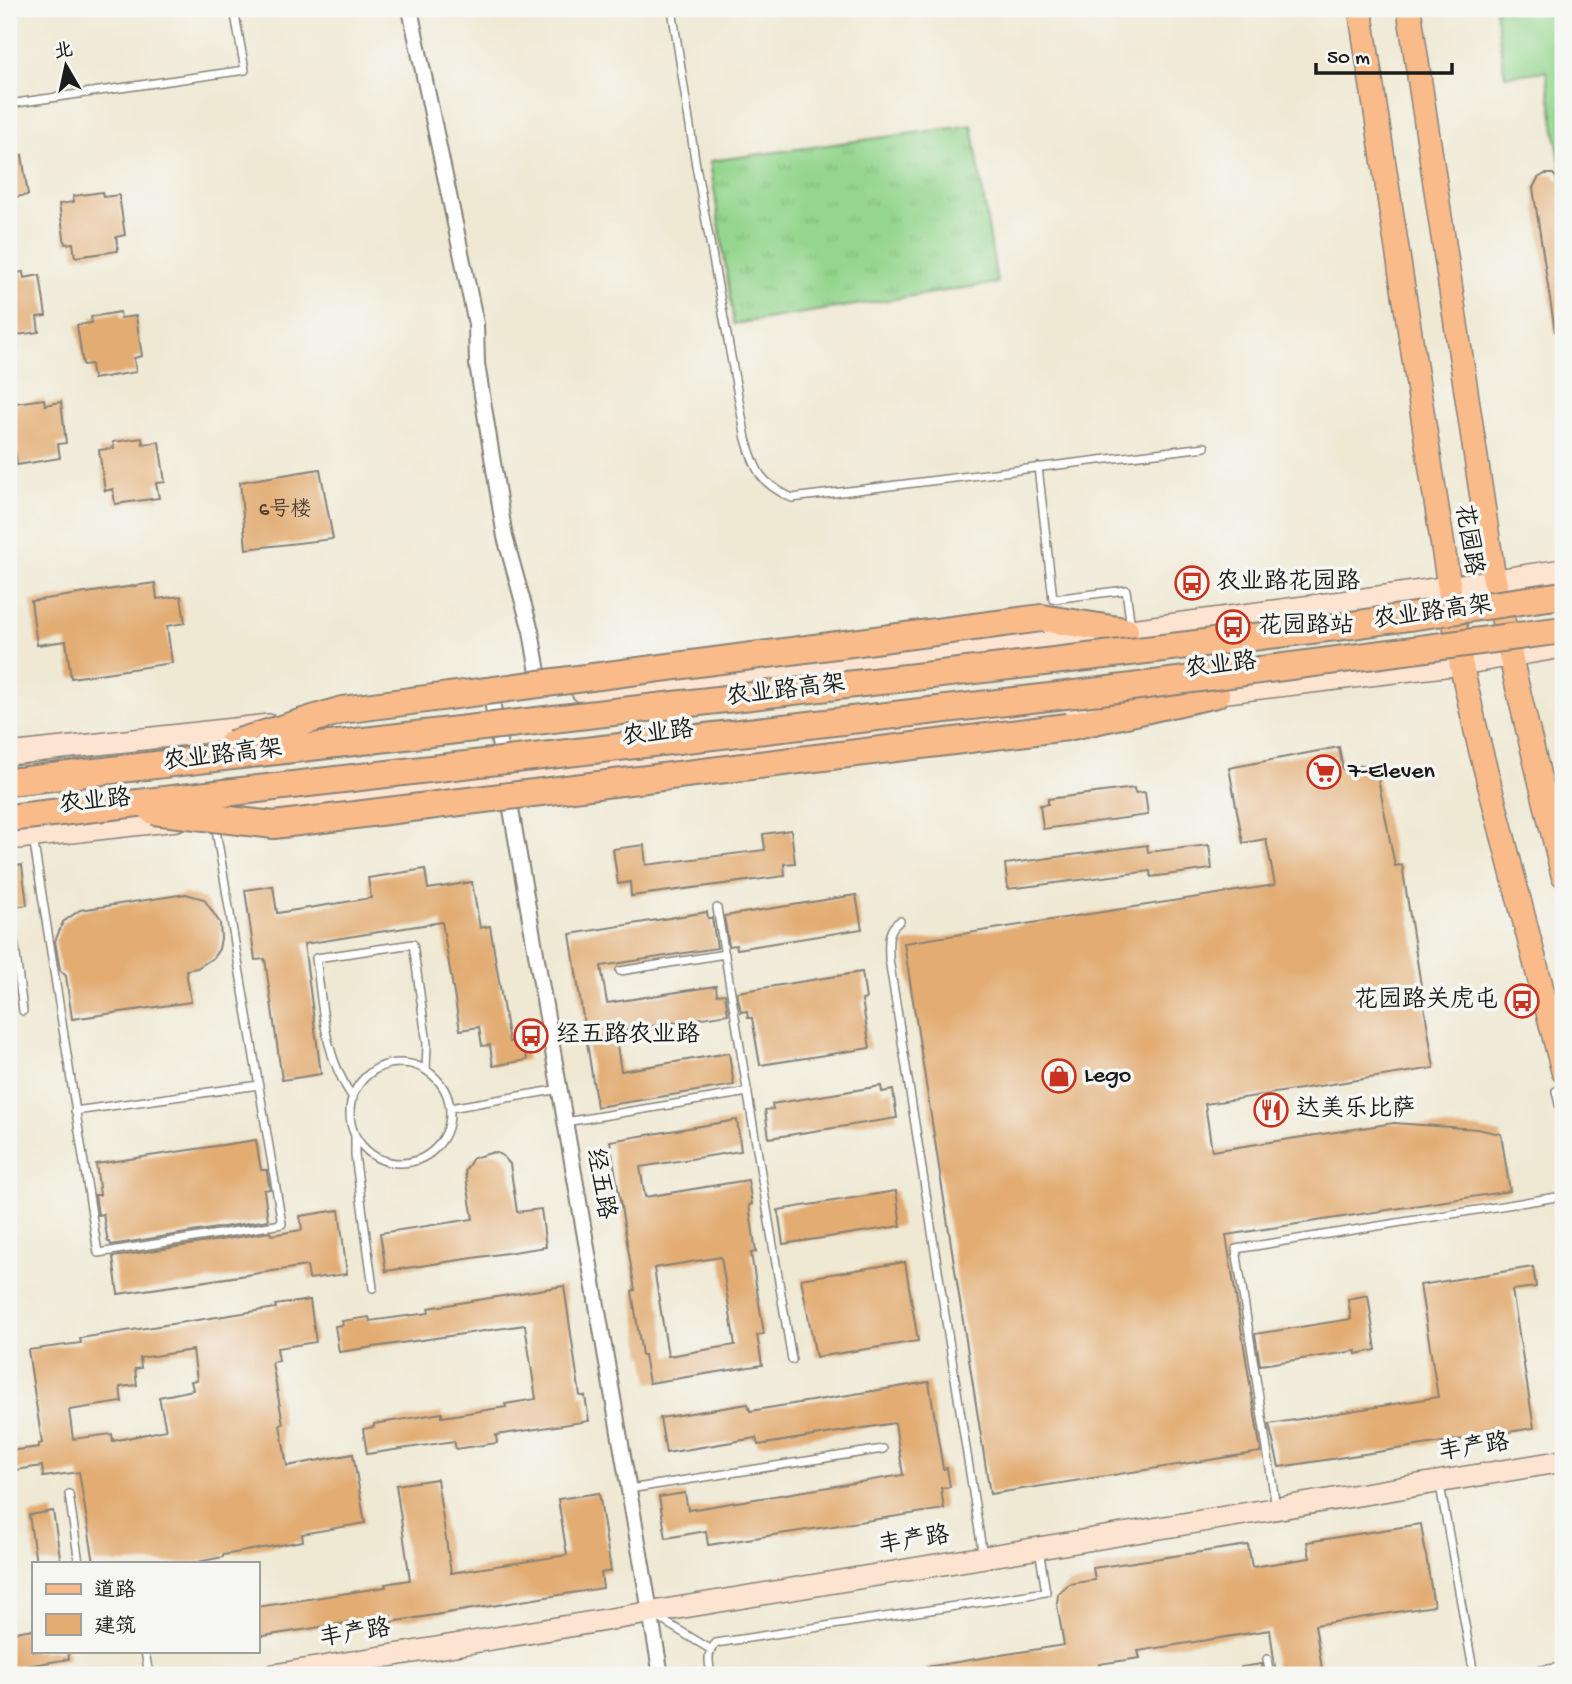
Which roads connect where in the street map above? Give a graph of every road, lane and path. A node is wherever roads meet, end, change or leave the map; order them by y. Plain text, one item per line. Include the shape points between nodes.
1 (234, 9) edge
2 (410, 9) edge
3 (672, 9) edge
4 (1360, 9) edge
5 (1409, 9) edge
6 (9, 104) edge
7 (1205, 447) dead end
8 (1038, 467) junction
9 (1563, 570) edge
10 (1495, 580) junction
11 (1448, 587) junction
12 (1563, 595) edge
13 (1128, 630) junction
14 (1563, 631) edge
15 (1563, 647) edge
16 (1510, 655) junction
17 (1461, 664) junction
18 (540, 684) junction
19 (1216, 694) junction
20 (492, 701) junction
21 (9, 754) edge
22 (171, 763) junction
23 (506, 780) junction
24 (9, 782) edge
25 (106, 806) junction
26 (214, 816) junction
27 (9, 818) edge
28 (33, 837) junction
29 (9, 839) edge
30 (1563, 875) edge
31 (718, 908) dead end
32 (900, 921) dead end
33 (9, 940) edge
34 (725, 954) junction
35 (620, 971) dead end
36 (23, 1011) dead end
37 (426, 1070) junction
38 (1563, 1072) edge
39 (259, 1085) junction
40 (1563, 1088) edge
41 (559, 1089) junction
42 (748, 1092) junction
43 (353, 1098) junction
44 (450, 1108) junction
45 (75, 1111) junction
46 (1563, 1121) edge
47 (565, 1122) junction
48 (355, 1135) junction
49 (1563, 1196) edge
50 (373, 1288) dead end
51 (792, 1360) dead end
52 (883, 1449) dead end
53 (1563, 1461) edge
54 (1439, 1481) junction
55 (629, 1489) junction
56 (69, 1494) dead end
57 (1276, 1508) junction
58 (1039, 1548) junction
59 (983, 1557) junction
60 (79, 1562) edge
61 (650, 1613) junction
62 (710, 1649) junction
63 (145, 1652) edge
64 (1268, 1659) dead end
65 (1563, 1667) edge
66 (149, 1675) edge
67 (274, 1675) edge
68 (661, 1675) edge
69 (711, 1675) edge
70 (1270, 1675) edge
71 (1474, 1675) edge
72 (1505, 1675) edge

1 - 6 lane via 245,70
2 - 18 street via 476,324 477,364 505,537 531,631
3 - 8 lane via 746,439 762,480 792,498
4 - 11 main road, 花园路
5 - 10 main road, 花园路
7 - 8 lane
8 - 13 lane via 1053,599 1126,590
9 - 10 street, 农业路
10 - 11 street, 农业路
10 - 16 main road, 花园路
11 - 13 street, 农业路
11 - 17 main road, 花园路
12 - 22 highway, 农业路高架, bridge via 1105,655
13 - 18 highway, bridge via 1042,618
13 - 20 street, 农业路
14 - 25 highway, 农业路高架, bridge via 1095,692
15 - 16 street, 农业路
16 - 17 street, 农业路
16 - 30 main road, 花园路
17 - 19 street, 农业路
17 - 38 main road, 花园路
18 - 22 highway, bridge via 342,710
19 - 23 street, 农业路
19 - 25 highway, bridge via 1067,727 274,825
20 - 21 street, 农业路
20 - 23 street, 经五路
22 - 24 highway, 农业路高架, bridge
23 - 26 street, 农业路
23 - 41 street, 经五路
25 - 27 highway, 农业路高架, bridge
26 - 28 street, 农业路
26 - 39 lane
28 - 29 street, 农业路
28 - 45 lane
31 - 34 lane
32 - 59 lane via 889,934 890,959
33 - 36 lane via 14,939
34 - 35 lane
34 - 42 lane
37 - 43 lane via 410,1064 386,1065 366,1077
37 - 43 lane via 427,1044 413,944 316,958 329,1053
37 - 44 lane via 439,1081
39 - 45 lane
39 - 45 lane via 282,1224 98,1253
40 - 46 lane via 1556,1091
41 - 44 lane
41 - 47 street, 经五路
42 - 47 lane
42 - 51 lane
43 - 48 lane
44 - 48 lane via 450,1123 441,1143 432,1153 408,1163 383,1160
47 - 55 street, 经五路
48 - 50 lane
49 - 57 lane via 1236,1249
52 - 55 lane
53 - 54 street, 丰产路
54 - 57 street, 丰产路
54 - 71 lane
55 - 61 street, 经五路
56 - 60 lane
57 - 58 street, 丰产路
58 - 59 street, 丰产路
58 - 62 lane via 1046,1592 716,1643
59 - 61 street, 丰产路
61 - 62 lane
61 - 67 street, 丰产路
61 - 68 street, 经五路
62 - 69 lane
63 - 66 lane
64 - 70 lane
65 - 72 lane

